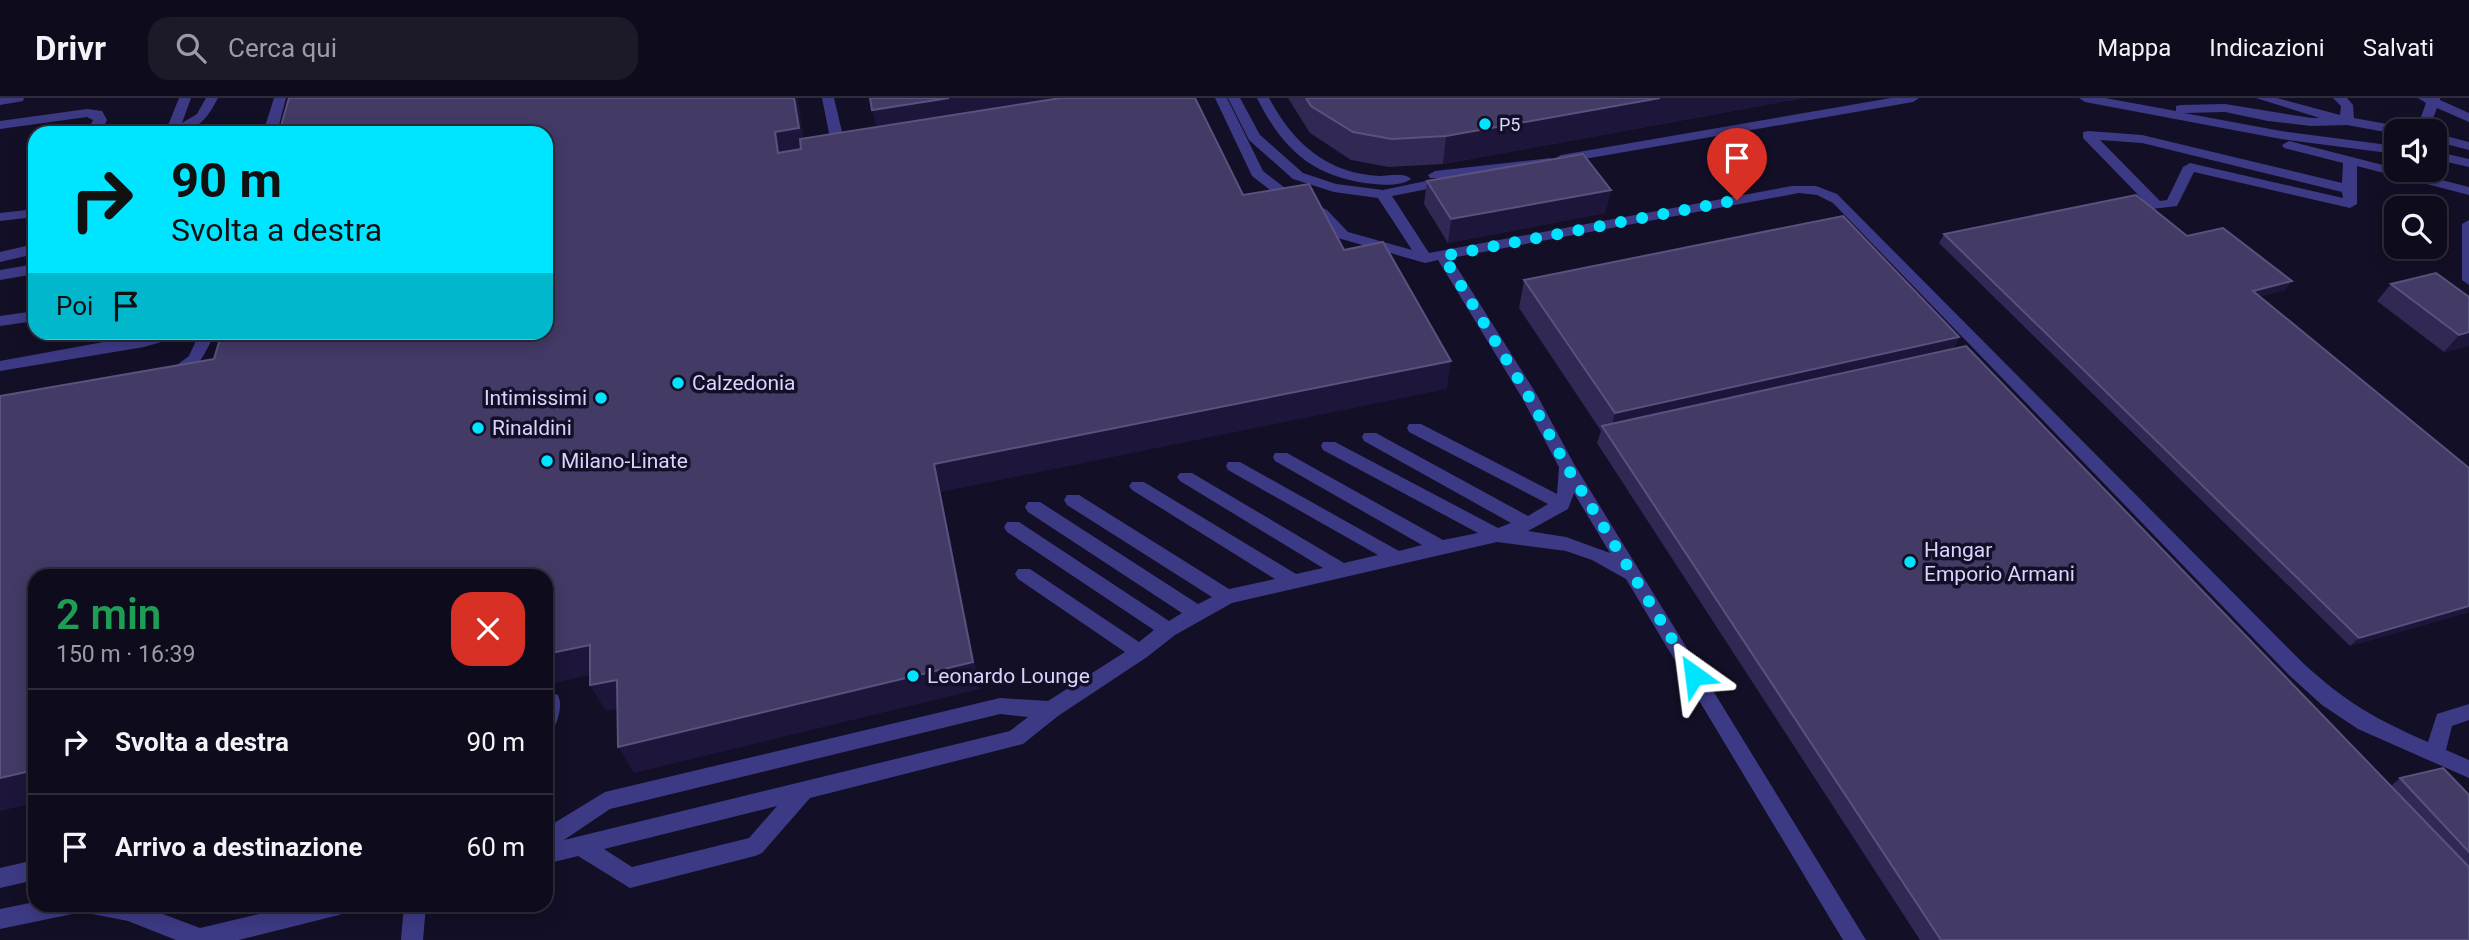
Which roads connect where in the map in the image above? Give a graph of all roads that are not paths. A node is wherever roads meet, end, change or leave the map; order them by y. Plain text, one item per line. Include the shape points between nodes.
1 (18, 98) edge
2 (185, 98) edge
3 (212, 98) edge
4 (280, 98) edge
5 (828, 98) edge
6 (1221, 98) edge
7 (1234, 98) edge
8 (1263, 98) edge
9 (1913, 98) edge
10 (2085, 98) edge
11 (2189, 98) edge
12 (2262, 98) edge
13 (2339, 98) edge
14 (2430, 99) edge
15 (0, 101) edge
16 (2122, 104) junction
17 (2225, 108) junction
18 (2167, 113) junction
19 (2469, 118) edge
20 (2425, 119) edge
21 (2347, 121) junction
22 (97, 126) edge
23 (176, 126) edge
24 (186, 126) edge
25 (269, 126) edge
26 (2, 128) edge
27 (2384, 128) edge
28 (2447, 140) edge
29 (2469, 146) edge
30 (2384, 148) edge
31 (853, 151) edge
32 (2447, 158) edge
33 (1546, 161) junction
34 (2350, 162) junction
35 (2469, 163) edge
36 (2374, 168) junction
37 (2469, 185) edge
38 (2349, 189) junction
39 (2469, 191) edge
40 (1383, 194) junction
41 (28, 214) edge
42 (0, 217) edge
43 (2469, 224) edge
44 (28, 251) edge
45 (0, 257) edge
46 (1434, 257) junction
47 (28, 270) edge
48 (0, 275) edge
49 (2469, 281) edge
50 (28, 317) edge
51 (0, 321) edge
52 (151, 340) edge
53 (204, 340) edge
54 (0, 366) edge
55 (152, 383) edge
56 (1415, 428) dead end
57 (1370, 437) dead end
58 (1329, 446) dead end
59 (1282, 457) dead end
60 (1234, 467) dead end
61 (1567, 467) junction
62 (1186, 477) dead end
63 (1138, 485) dead end
64 (1073, 500) dead end
65 (1562, 504) junction
66 (1034, 507) dead end
67 (1528, 524) junction
68 (1013, 527) dead end
69 (1497, 535) junction
70 (1442, 548) junction
71 (1397, 558) junction
72 (1341, 570) junction
73 (1024, 574) dead end
74 (1636, 580) junction
75 (1293, 581) junction
76 (1227, 597) junction
77 (1196, 613) junction
78 (1168, 630) junction
79 (1140, 652) junction
80 (1051, 710) junction
81 (2469, 712) edge
82 (2435, 754) junction
83 (2469, 769) edge
84 (804, 790) junction
85 (553, 835) edge
86 (580, 845) junction
87 (553, 852) edge
88 (28, 872) edge
89 (0, 878) edge
90 (37, 912) edge
91 (135, 912) edge
92 (310, 912) edge
93 (414, 912) edge
94 (0, 919) edge
95 (412, 940) edge
96 (1855, 940) edge

1 - 15 lane
2 - 23 lane
3 - 24 lane via 202,116
4 - 25 lane
5 - 31 lane via 840,153
6 - 46 lane via 1257,173 1284,194 1322,214 1343,235
7 - 40 lane via 1254,137 1298,176 1334,188
8 - 33 lane via 1300,151 1336,172 1384,182
9 - 33 lane
10 - 16 lane
11 - 17 lane
12 - 21 lane
13 - 21 lane via 2347,105
14 - 19 lane
14 - 20 lane
16 - 17 lane via 2186,110
16 - 18 lane
17 - 21 lane via 2311,122
18 - 30 lane
18 - 34 lane
21 - 27 lane
22 - 26 lane via 97,114 87,113
28 - 29 lane
32 - 35 lane
33 - 40 lane
34 - 36 lane
34 - 38 lane
36 - 37 lane
36 - 39 lane
38 - 38 lane via 2142,139 2088,135 2157,206 2172,203 2190,167 2350,204
40 - 46 lane
41 - 42 lane
43 - 49 lane
44 - 45 lane
46 - 61 lane via 1528,395
46 - 82 lane via 1791,190 1826,192 2297,670 2365,723
47 - 48 lane
50 - 51 lane
52 - 54 lane
53 - 55 lane via 195,359 175,375
56 - 65 lane
57 - 67 lane
58 - 69 lane
59 - 70 lane
60 - 71 lane
61 - 65 lane via 1568,487
61 - 74 lane
62 - 72 lane
63 - 75 lane
64 - 76 lane
65 - 67 lane
66 - 77 lane
67 - 69 lane
68 - 78 lane
69 - 70 lane
69 - 74 lane via 1589,550
70 - 71 lane
71 - 72 lane
72 - 75 lane
73 - 79 lane
74 - 96 lane
75 - 76 lane
76 - 77 lane
77 - 78 lane
78 - 79 lane
79 - 80 lane
80 - 84 lane via 1016,738
80 - 85 lane via 1000,706 605,801
81 - 82 lane via 2444,720
82 - 83 lane
84 - 86 lane
84 - 86 lane via 755,846 630,878
86 - 87 lane
88 - 89 lane
90 - 94 lane
91 - 92 lane via 200,939
93 - 95 lane

